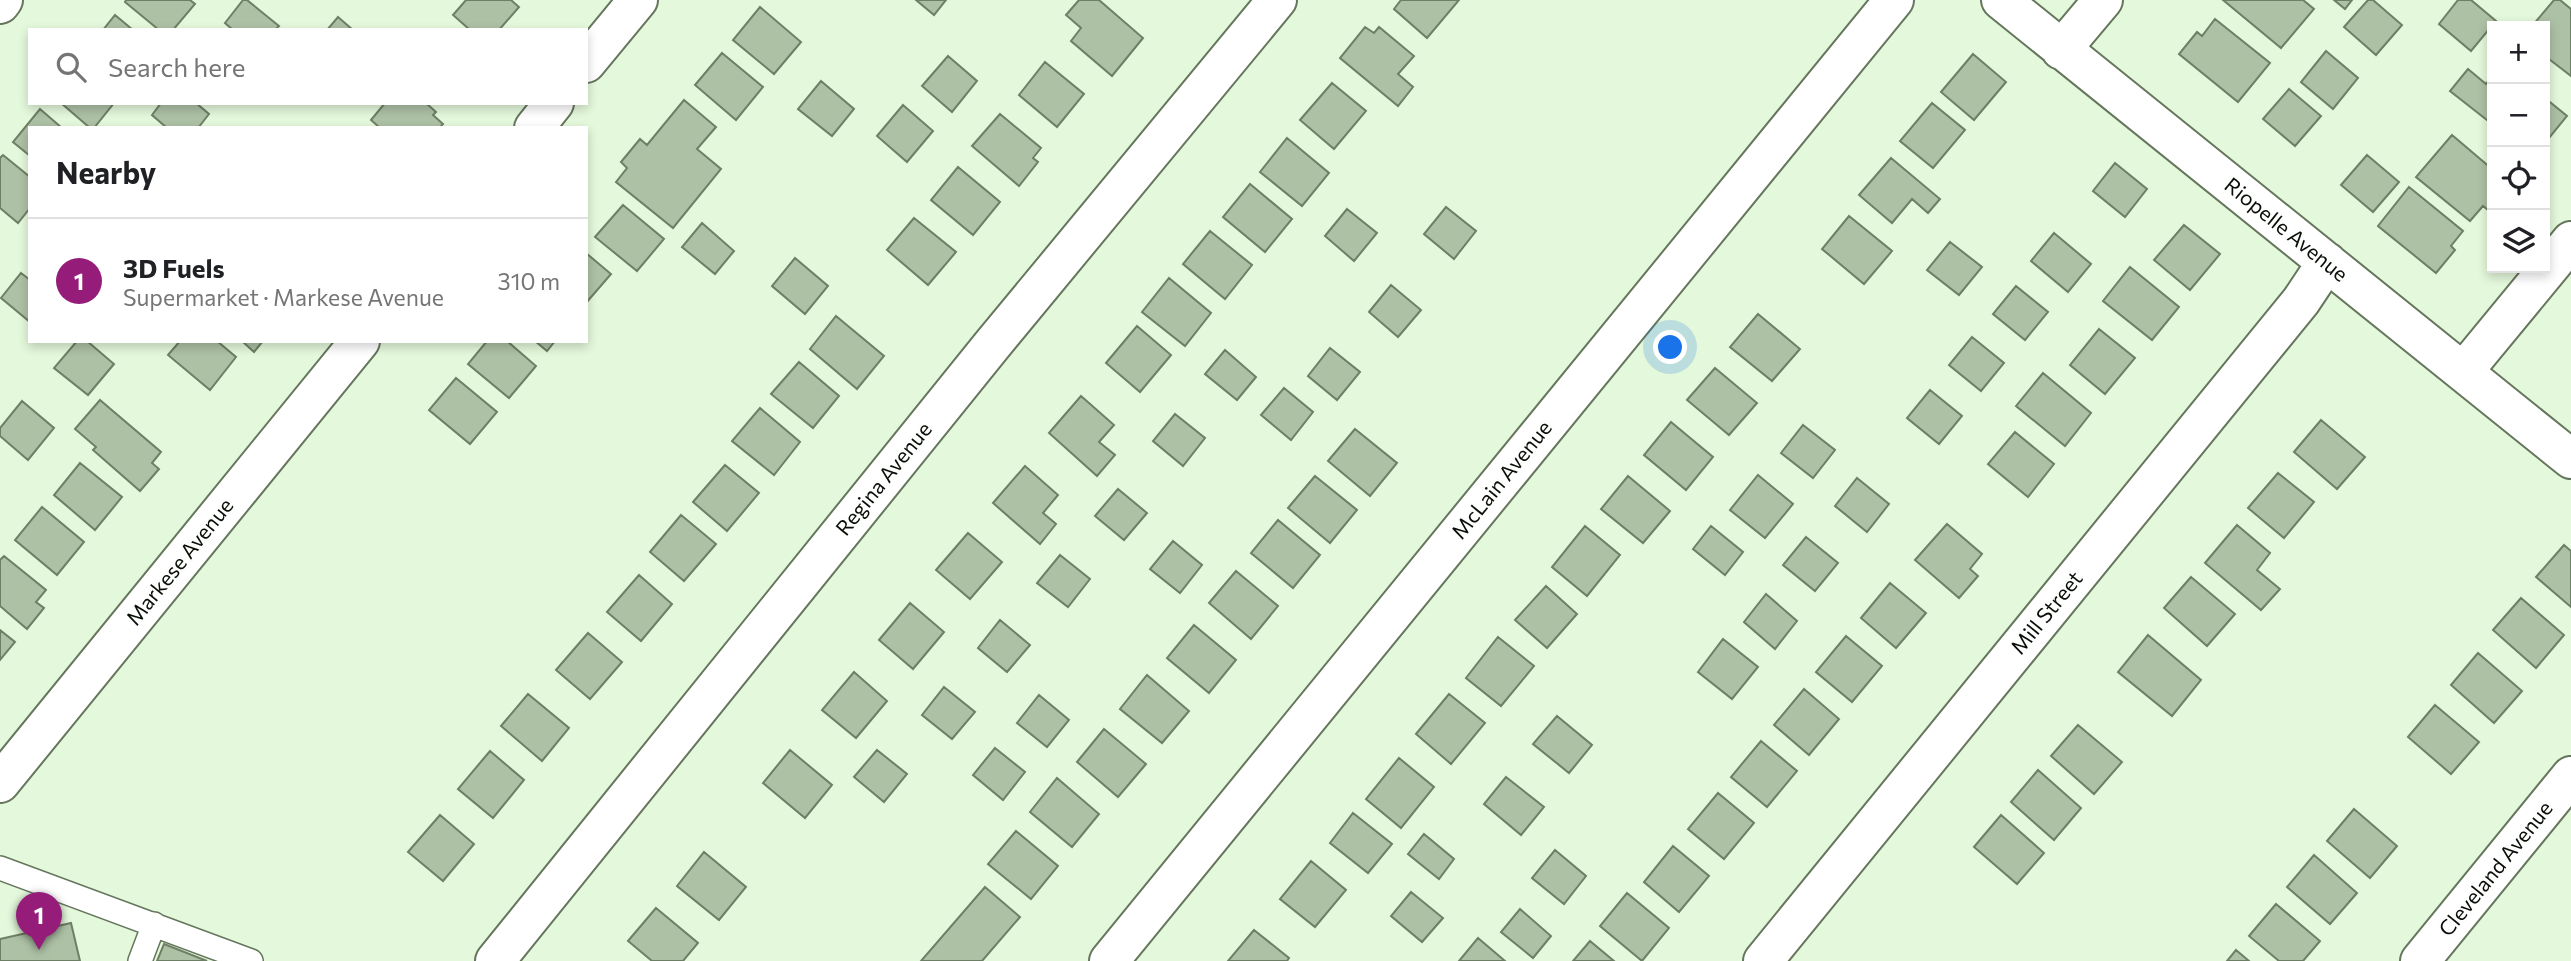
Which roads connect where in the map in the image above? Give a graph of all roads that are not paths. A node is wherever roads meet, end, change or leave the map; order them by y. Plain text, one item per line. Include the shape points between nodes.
1 (638, 0) edge
2 (1277, 0) edge
3 (1894, 0) edge
4 (2001, 0) edge
5 (2103, 0) edge
6 (2061, 50) junction
7 (588, 61) edge
8 (552, 105) edge
9 (536, 126) edge
10 (2571, 241) edge
11 (2327, 262) junction
12 (358, 343) edge
13 (2463, 372) junction
14 (2571, 459) edge
15 (2571, 776) edge
16 (0, 783) edge
17 (0, 868) edge
18 (154, 924) junction
19 (140, 961) edge
20 (251, 961) edge
21 (495, 961) edge
22 (1109, 961) edge
23 (1763, 961) edge
24 (2420, 961) edge

1 - 7 street
2 - 21 street, Regina Avenue
3 - 22 street, McLain Avenue
4 - 6 street, Riopelle Avenue
5 - 6 street
6 - 11 street, Riopelle Avenue
8 - 9 street
10 - 13 street
11 - 13 street, Riopelle Avenue
11 - 23 street, Mill Street via 2301,301
12 - 16 street, Markese Avenue
13 - 14 street, Riopelle Avenue
15 - 24 street, Cleveland Avenue
17 - 18 lane
18 - 19 lane
18 - 20 lane

